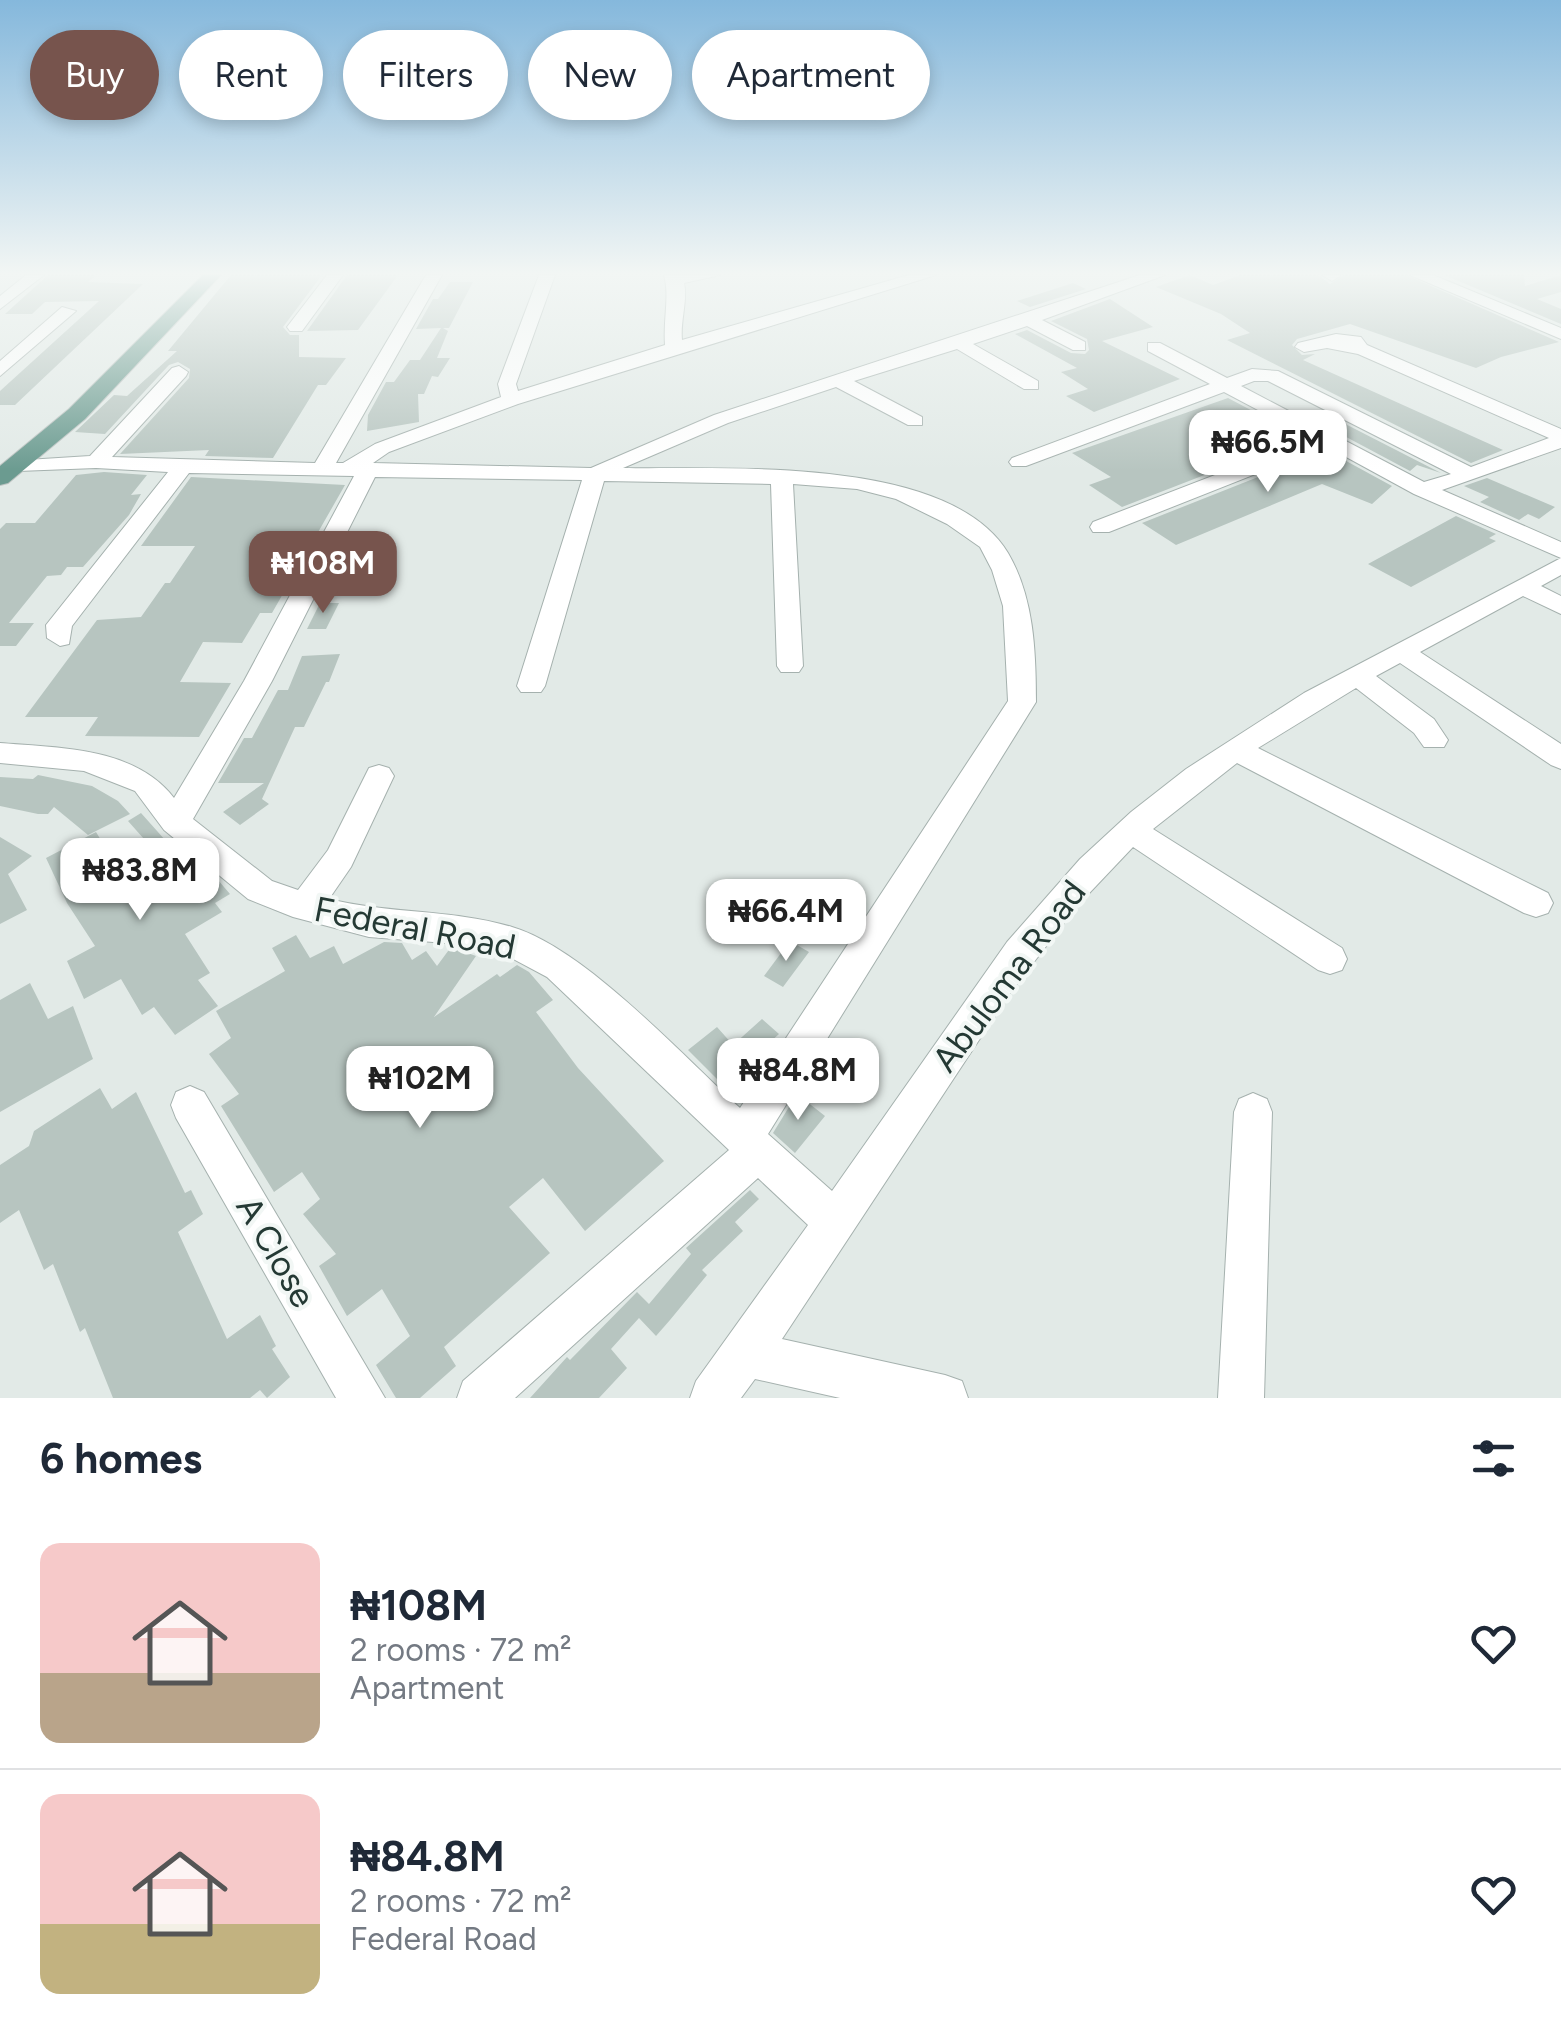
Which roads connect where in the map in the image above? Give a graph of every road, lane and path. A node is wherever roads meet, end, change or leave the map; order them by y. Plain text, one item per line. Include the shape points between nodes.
1 (34, 340) edge
2 (132, 340) edge
3 (150, 340) edge
4 (397, 340) edge
5 (523, 340) edge
6 (673, 340) edge
7 (701, 340) edge
8 (966, 340) edge
9 (1067, 340) edge
10 (1341, 340) edge
11 (1351, 340) edge
12 (959, 343) junction
13 (1078, 346) dead end
14 (1154, 347) dead end
15 (1304, 347) dead end
16 (674, 348) junction
17 (0, 370) edge
18 (180, 372) dead end
19 (838, 380) junction
20 (1030, 385) dead end
21 (1223, 387) junction
22 (511, 400) junction
23 (916, 420) dead end
24 (1561, 438) edge
25 (1324, 440) junction
26 (96, 462) junction
27 (1019, 462) dead end
28 (4, 464) edge
29 (183, 468) junction
30 (359, 468) junction
31 (322, 469) junction
32 (595, 474) junction
33 (1470, 474) junction
34 (782, 476) junction
35 (1422, 489) junction
36 (1101, 527) dead end
37 (1561, 551) edge
38 (1561, 565) edge
39 (1523, 586) junction
40 (1561, 606) edge
41 (60, 638) dead end
42 (1402, 652) junction
43 (790, 666) dead end
44 (1358, 676) junction
45 (531, 686) dead end
46 (1434, 740) dead end
47 (1236, 750) junction
48 (0, 753) edge
49 (1561, 758) edge
50 (378, 776) dead end
51 (175, 822) junction
52 (1132, 831) junction
53 (1536, 902) dead end
54 (305, 907) junction
55 (1330, 959) dead end
56 (190, 1105) dead end
57 (1252, 1112) dead end
58 (751, 1143) junction
59 (836, 1222) junction
60 (745, 1354) junction
61 (362, 1398) edge
62 (480, 1398) edge
63 (713, 1398) edge
64 (944, 1398) edge
65 (1241, 1398) edge

1 - 17 street
2 - 28 main road
3 - 28 main road via 90,402
4 - 31 street
5 - 22 street via 508,384
6 - 16 street
7 - 16 street
8 - 12 street
9 - 13 street
10 - 15 street
11 - 24 street
12 - 19 street
12 - 20 street
14 - 21 street
16 - 22 street
18 - 26 street
19 - 23 street
19 - 32 street via 674,438
21 - 25 street
21 - 27 street
21 - 33 street via 1252,376 1291,382
22 - 30 street via 382,448
24 - 33 street
25 - 35 street
25 - 36 street
26 - 28 street
26 - 29 street
29 - 31 street
29 - 41 street via 59,625
30 - 31 street
30 - 32 street
30 - 51 street via 258,681
32 - 34 street
32 - 45 street
33 - 35 street
34 - 43 street
34 - 58 street via 907,492 971,528 995,550 1009,583 1024,673 1022,702 892,901
35 - 37 street
38 - 39 street, Abuloma Road
39 - 40 street
39 - 42 street, Abuloma Road
42 - 44 street, Abuloma Road
42 - 49 street
44 - 46 street
44 - 47 street, Abuloma Road
47 - 52 street, Abuloma Road
47 - 53 street
48 - 51 street, Federal Road via 87,761 146,783
50 - 54 street via 340,858
51 - 54 street, Federal Road via 260,890
52 - 55 street
52 - 59 street, Abuloma Road via 1035,932
54 - 58 street, Federal Road via 509,940 559,966
56 - 61 street, A Close
57 - 65 street
58 - 59 street, Federal Road
58 - 62 street
59 - 60 street, Abuloma Road
60 - 63 street, Abuloma Road
60 - 64 street

